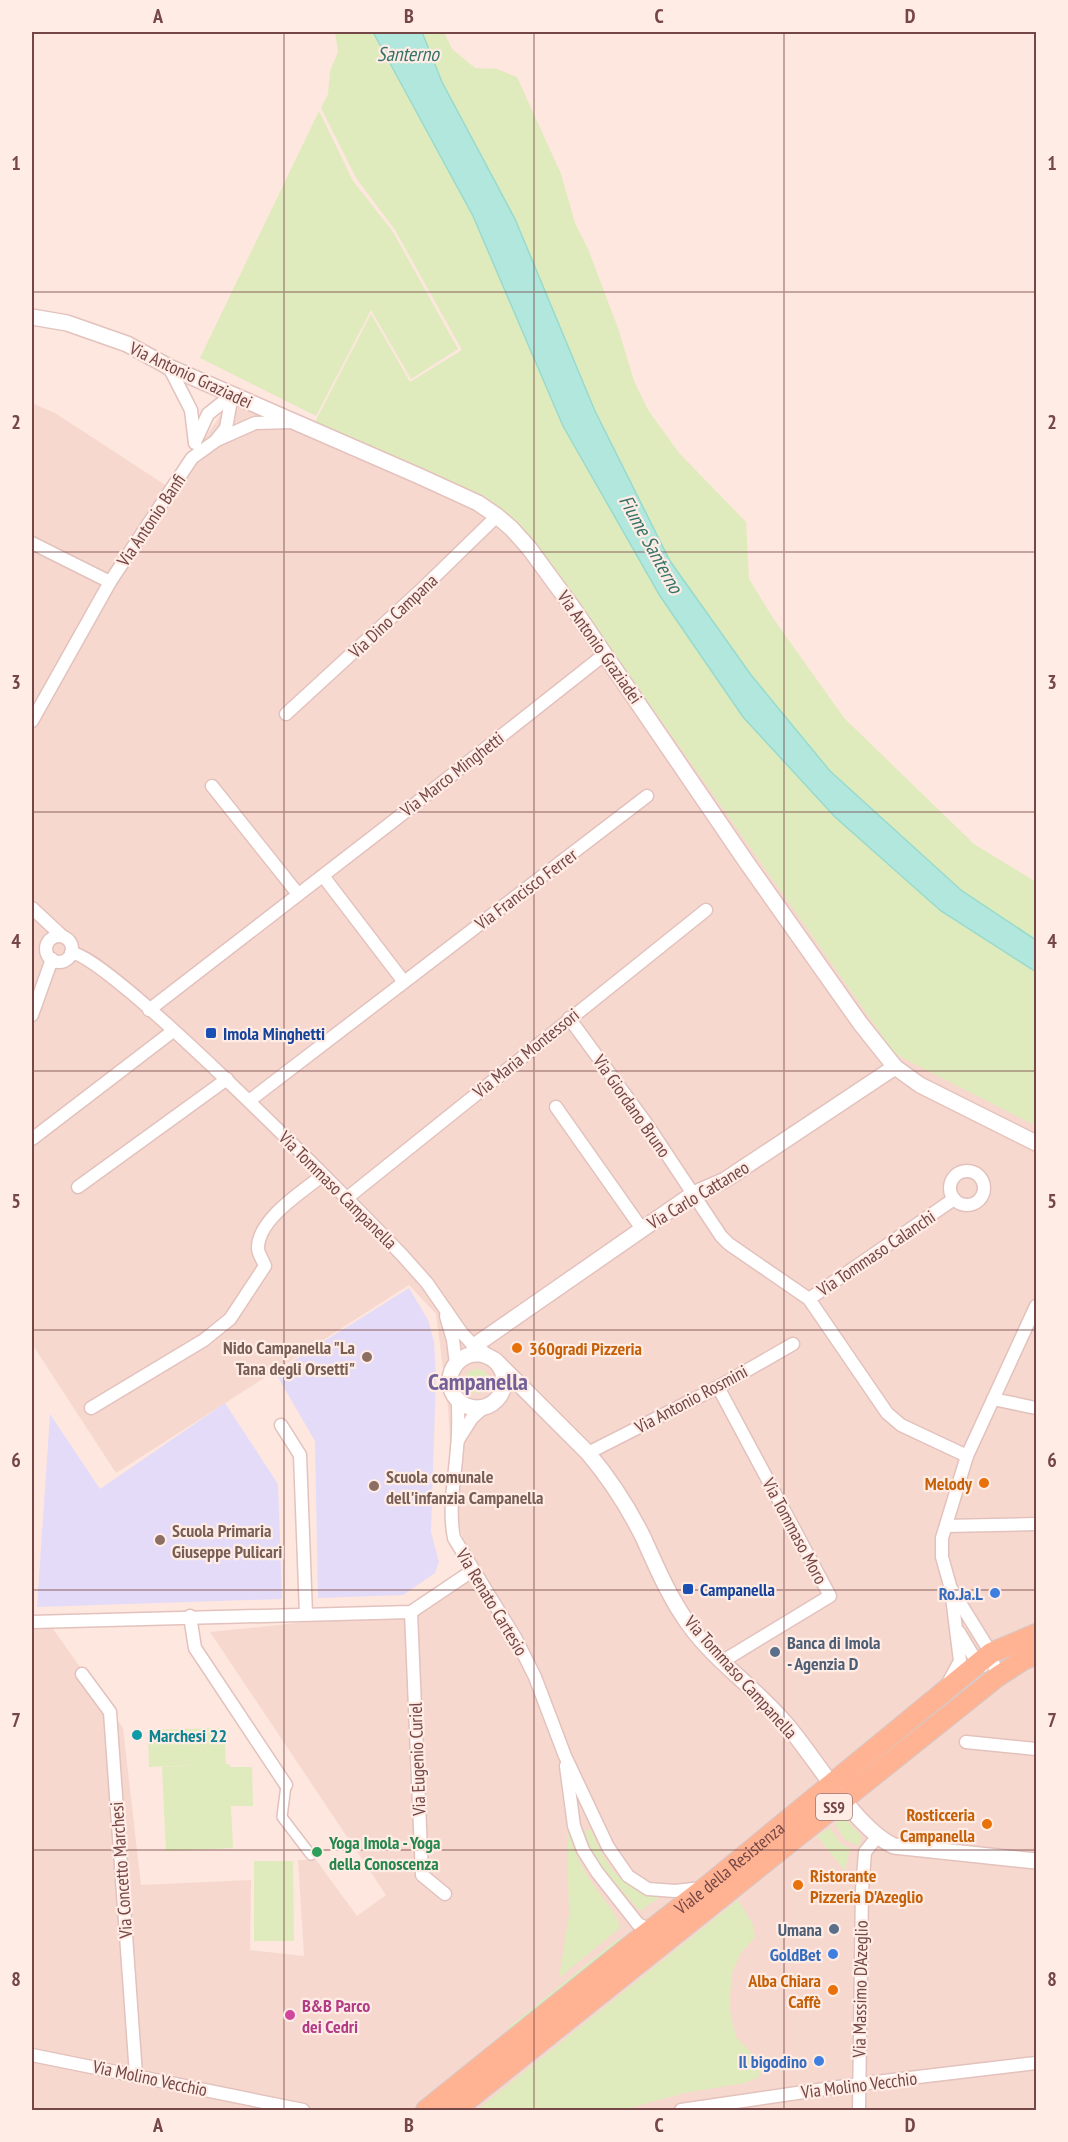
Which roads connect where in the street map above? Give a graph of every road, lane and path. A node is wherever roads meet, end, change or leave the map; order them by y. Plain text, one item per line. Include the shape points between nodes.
1 (32, 317) edge
2 (169, 367) junction
3 (232, 394) junction
4 (295, 422) junction
5 (217, 440) junction
6 (195, 443) junction
7 (192, 458) junction
8 (497, 516) junction
9 (32, 543) edge
10 (110, 582) junction
11 (605, 654) junction
12 (286, 714) dead end
13 (32, 721) edge
14 (212, 786) dead end
15 (647, 796) dead end
16 (323, 876) junction
17 (298, 894) junction
18 (706, 910) dead end
19 (34, 911) edge
20 (62, 936) junction
21 (48, 942) junction
22 (71, 953) junction
23 (52, 960) junction
24 (404, 982) junction
25 (149, 1010) junction
26 (32, 1015) edge
27 (569, 1018) junction
28 (173, 1031) junction
29 (895, 1067) junction
30 (226, 1079) junction
31 (249, 1101) junction
32 (556, 1107) dead end
33 (32, 1139) edge
34 (1036, 1143) edge
35 (323, 1175) junction
36 (78, 1187) dead end
37 (693, 1194) junction
38 (347, 1198) junction
39 (954, 1199) dead end
40 (642, 1229) junction
41 (809, 1299) junction
42 (444, 1306) junction
43 (1036, 1306) edge
44 (793, 1344) dead end
45 (485, 1354) junction
46 (456, 1364) junction
47 (718, 1386) junction
48 (993, 1399) junction
49 (458, 1400) junction
50 (489, 1405) junction
51 (91, 1408) dead end
52 (1036, 1408) edge
53 (544, 1409) junction
54 (281, 1425) dead end
55 (458, 1442) junction
56 (588, 1453) junction
57 (967, 1456) junction
58 (1036, 1524) edge
59 (946, 1526) junction
60 (472, 1571) junction
61 (951, 1589) junction
62 (411, 1612) junction
63 (306, 1614) junction
64 (190, 1616) junction
65 (32, 1622) edge
66 (955, 1626) junction
67 (1036, 1634) edge
68 (1036, 1655) edge
69 (985, 1658) junction
70 (723, 1661) junction
71 (82, 1674) dead end
72 (997, 1677) junction
73 (939, 1696) junction
74 (966, 1742) dead end
75 (1036, 1749) edge
76 (565, 1756) junction
77 (286, 1785) joint
78 (838, 1791) junction
79 (877, 1837) junction
80 (311, 1855) dead end
81 (1036, 1861) edge
82 (706, 1887) junction
83 (445, 1894) dead end
84 (645, 1927) junction
85 (672, 1937) junction
86 (32, 2055) edge
87 (1036, 2063) edge
88 (136, 2075) junction
89 (859, 2084) junction
90 (247, 2104) edge
91 (303, 2110) edge
92 (426, 2110) edge
93 (455, 2110) edge
94 (681, 2110) edge
95 (859, 2110) edge

1 - 2 street, Via Antonio Graziadei via 68,323 127,344
2 - 3 street, Via Antonio Graziadei
2 - 6 street, Via Antonio Banfi via 191,410
3 - 4 street, Via Antonio Graziadei
3 - 5 street via 226,428
3 - 6 street, Via Antonio Banfi via 208,414
4 - 5 street, Via Antonio Banfi via 255,423
4 - 8 street, Via Antonio Graziadei via 478,503
5 - 7 street, Via Antonio Banfi
6 - 7 street, Via Antonio Banfi
7 - 10 street, Via Antonio Banfi
8 - 11 street, Via Antonio Graziadei via 529,548
8 - 12 street, Via Dino Campana
9 - 10 street, Via Antonio Banfi
10 - 13 street, Via Antonio Banfi
11 - 16 street, Via Marco Minghetti
11 - 29 street, Via Antonio Graziadei via 747,863
14 - 17 street
15 - 24 street, Via Francisco Ferrer
16 - 17 street, Via Marco Minghetti
16 - 24 street
17 - 25 street, Via Marco Minghetti
18 - 27 street, Via Maria Montessori
19 - 20 street
19 - 21 street
20 - 21 street
20 - 22 street via 69,941
21 - 23 street via 47,953
22 - 23 street via 63,961
22 - 25 street, Via Tommaso Campanella via 87,958
23 - 26 street
24 - 31 street, Via Francisco Ferrer
25 - 28 street, Via Tommaso Campanella
27 - 37 street, Via Giordano Bruno
27 - 38 street, Via Maria Montessori
28 - 30 street, Via Tommaso Campanella
28 - 33 street
29 - 34 street, Via Antonio Graziadei via 920,1085
29 - 37 street, Via Carlo Cattaneo via 725,1180
30 - 31 street, Via Tommaso Campanella
30 - 36 street
31 - 35 street, Via Tommaso Campanella
32 - 40 street
35 - 38 street, Via Tommaso Campanella
35 - 51 street via 268,1221 260,1234 257,1251 265,1266 230,1319 204,1340
37 - 40 street, Via Carlo Cattaneo
37 - 41 street, Via Giordano Bruno via 729,1244
38 - 42 street, Via Tommaso Campanella
39 - 41 street, Via Tommaso Calanchi
40 - 45 street, Via Carlo Cattaneo
41 - 57 street, Via Tommaso Calanchi via 887,1413 901,1425
42 - 45 street, Via Tommaso Campanella via 461,1332
42 - 46 street, Via Tommaso Campanella
43 - 48 street
44 - 47 street, Via Antonio Rosmini
45 - 46 street via 469,1355
45 - 50 street, Via Renato Cartesio via 501,1368 504,1377 501,1395
45 - 53 street, Via Tommaso Campanella
46 - 49 street, Via Renato Cartesio via 450,1387
47 - 56 street, Via Antonio Rosmini
47 - 70 street, Via Tommaso Moro via 830,1596
48 - 52 street
48 - 57 street
49 - 50 street via 474,1408
49 - 55 street, Via Renato Cartesio
50 - 53 street, Via Tommaso Campanella via 512,1397
50 - 55 street, Via Renato Cartesio via 472,1418
53 - 56 street, Via Tommaso Campanella
54 - 63 street via 300,1455
55 - 60 street, Via Renato Cartesio via 451,1525
56 - 70 street, Via Tommaso Campanella via 613,1485 691,1627
57 - 59 street
58 - 59 street
59 - 61 street via 942,1557
60 - 62 street
60 - 76 street, Via Renato Cartesio via 521,1648
61 - 66 street
61 - 69 street
62 - 63 street
62 - 83 street, Via Eugenio Curiel via 422,1875
63 - 64 street
64 - 65 street
64 - 77 street via 195,1648
66 - 69 street via 972,1654
66 - 73 street via 960,1661
67 - 69 main road, Viale della Resistenza / SS9
68 - 72 main road, Viale della Resistenza / SS9
69 - 72 street
69 - 73 main road, Viale della Resistenza / SS9
70 - 78 street, Via Tommaso Campanella via 785,1723
71 - 88 street, Via Concetto Marchesi via 110,1712
72 - 78 main road, Viale della Resistenza / SS9
73 - 78 main road, Viale della Resistenza / SS9
74 - 75 street
76 - 82 street, Via Renato Cartesio via 608,1847 628,1876 648,1889
76 - 84 street, Via Renato Cartesio via 574,1826 582,1850
77 - 80 street via 282,1817
78 - 79 street, Via Tommaso Campanella
78 - 82 main road, Viale della Resistenza / SS9
78 - 85 main road, Viale della Resistenza / SS9
79 - 81 street, Via Tommaso Campanella via 894,1846
79 - 89 street, Via Massimo D'Azeglio via 865,1852 862,1890
82 - 84 main road, Viale della Resistenza / SS9
84 - 85 street
84 - 92 main road, Viale della Resistenza / SS9 via 625,1950
85 - 93 main road, Viale della Resistenza / SS9
86 - 88 street, Via Molino Vecchio
87 - 89 street, Via Molino Vecchio
88 - 90 street, Via Molino Vecchio
89 - 94 street, Via Molino Vecchio
89 - 95 street, Via Massimo D'Azeglio
90 - 91 street, Via Molino Vecchio

